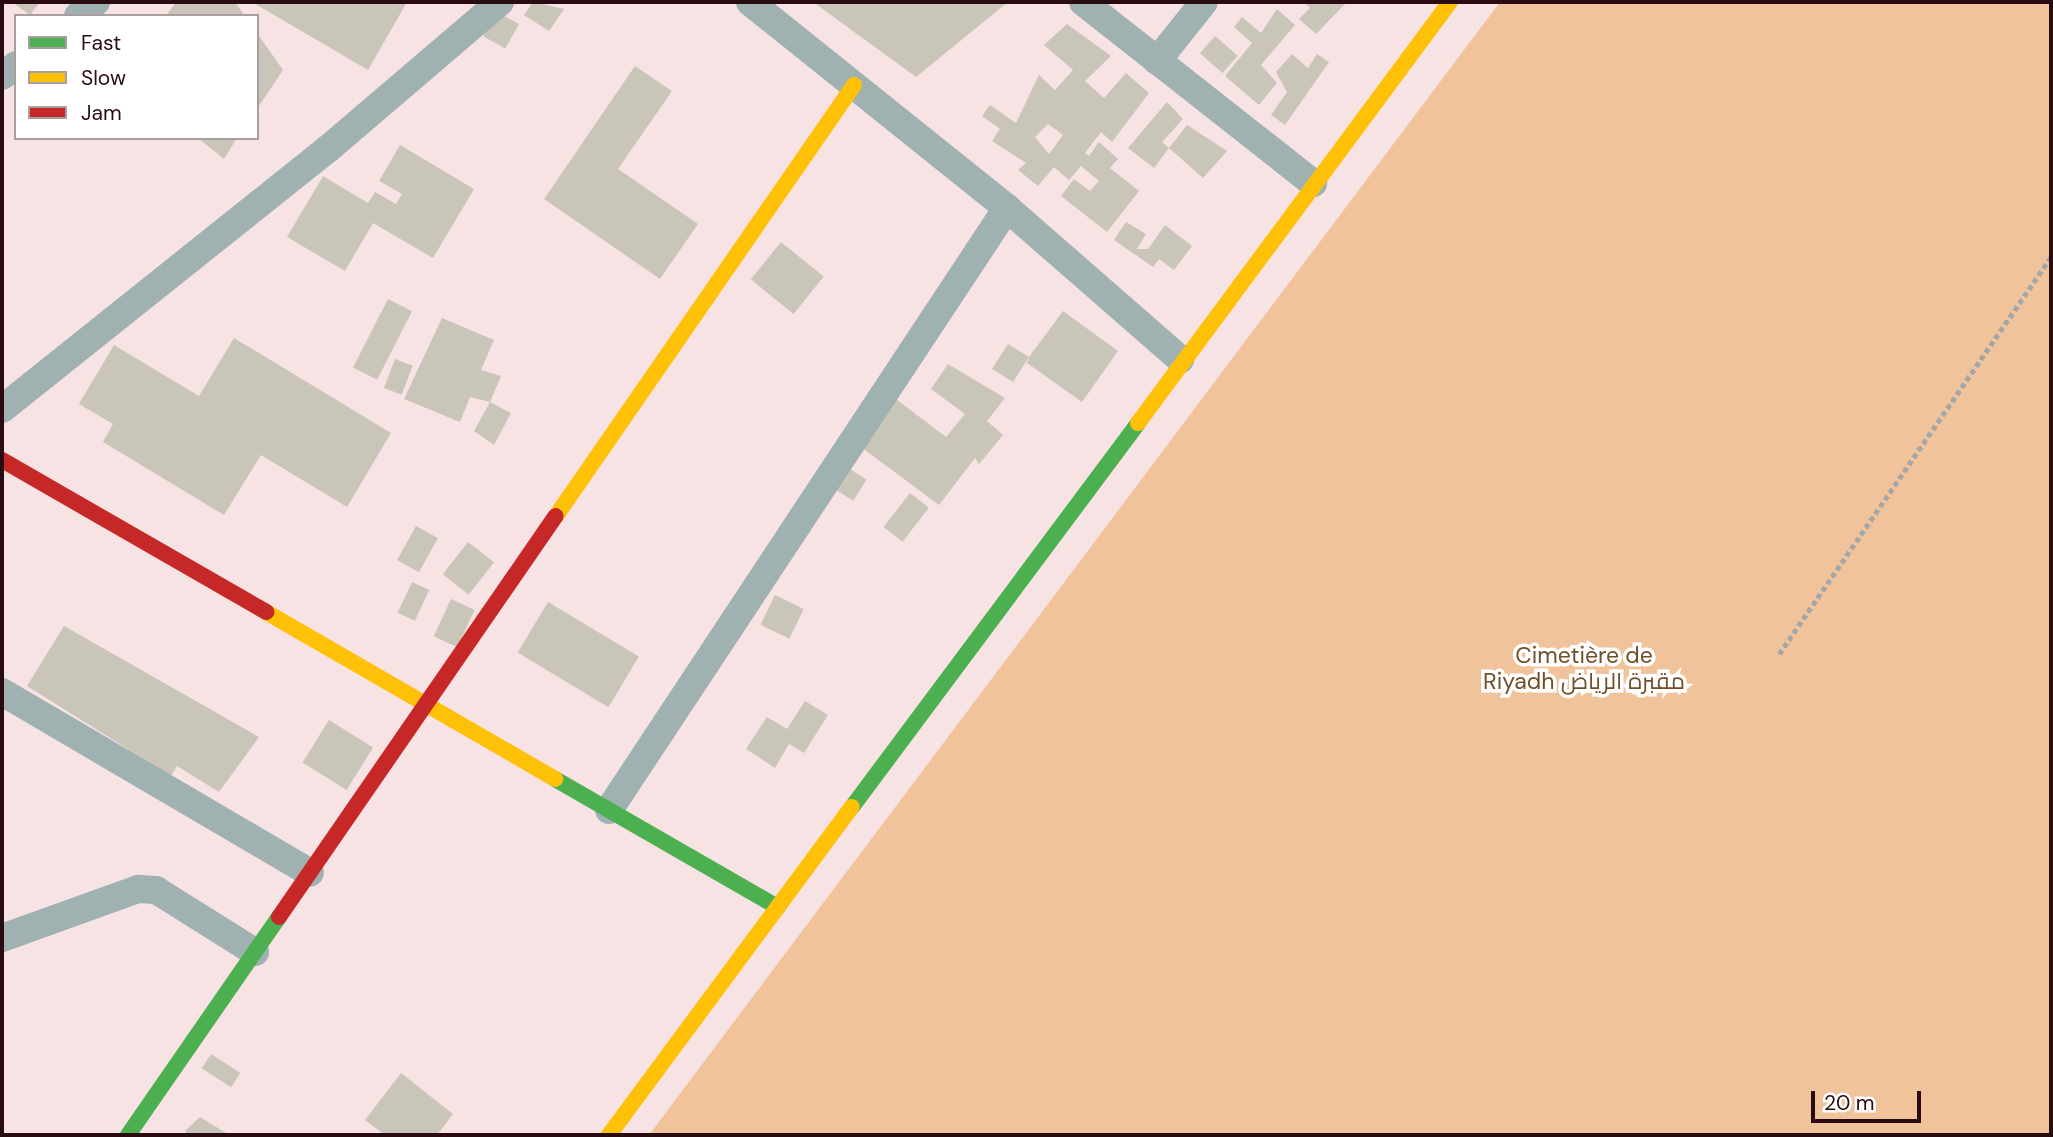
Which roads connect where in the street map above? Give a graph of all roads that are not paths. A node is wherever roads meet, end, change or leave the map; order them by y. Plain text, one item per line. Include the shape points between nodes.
1 (96, 2) edge
2 (500, 2) edge
3 (750, 2) edge
4 (1083, 2) edge
5 (1204, 2) edge
6 (1450, 2) edge
7 (81, 14) edge
8 (1157, 61) junction
9 (854, 85) junction
10 (1313, 183) junction
11 (1007, 208) junction
12 (1180, 359) junction
13 (2, 409) edge
14 (2, 460) edge
15 (2, 692) edge
16 (427, 704) junction
17 (610, 810) junction
18 (310, 873) junction
19 (778, 907) junction
20 (2, 938) edge
21 (255, 952) junction
22 (128, 1135) edge
23 (609, 1135) edge

1 - 7 street
2 - 13 street via 329,148
3 - 9 street
4 - 8 street
5 - 8 street
6 - 10 street
8 - 10 street
9 - 11 street
9 - 16 street
10 - 12 street
11 - 12 street
11 - 17 street
12 - 19 street
14 - 16 street
15 - 18 street
16 - 17 street
16 - 18 street
17 - 19 street
18 - 21 street
19 - 23 street
20 - 21 street via 138,889 156,890
21 - 22 street

